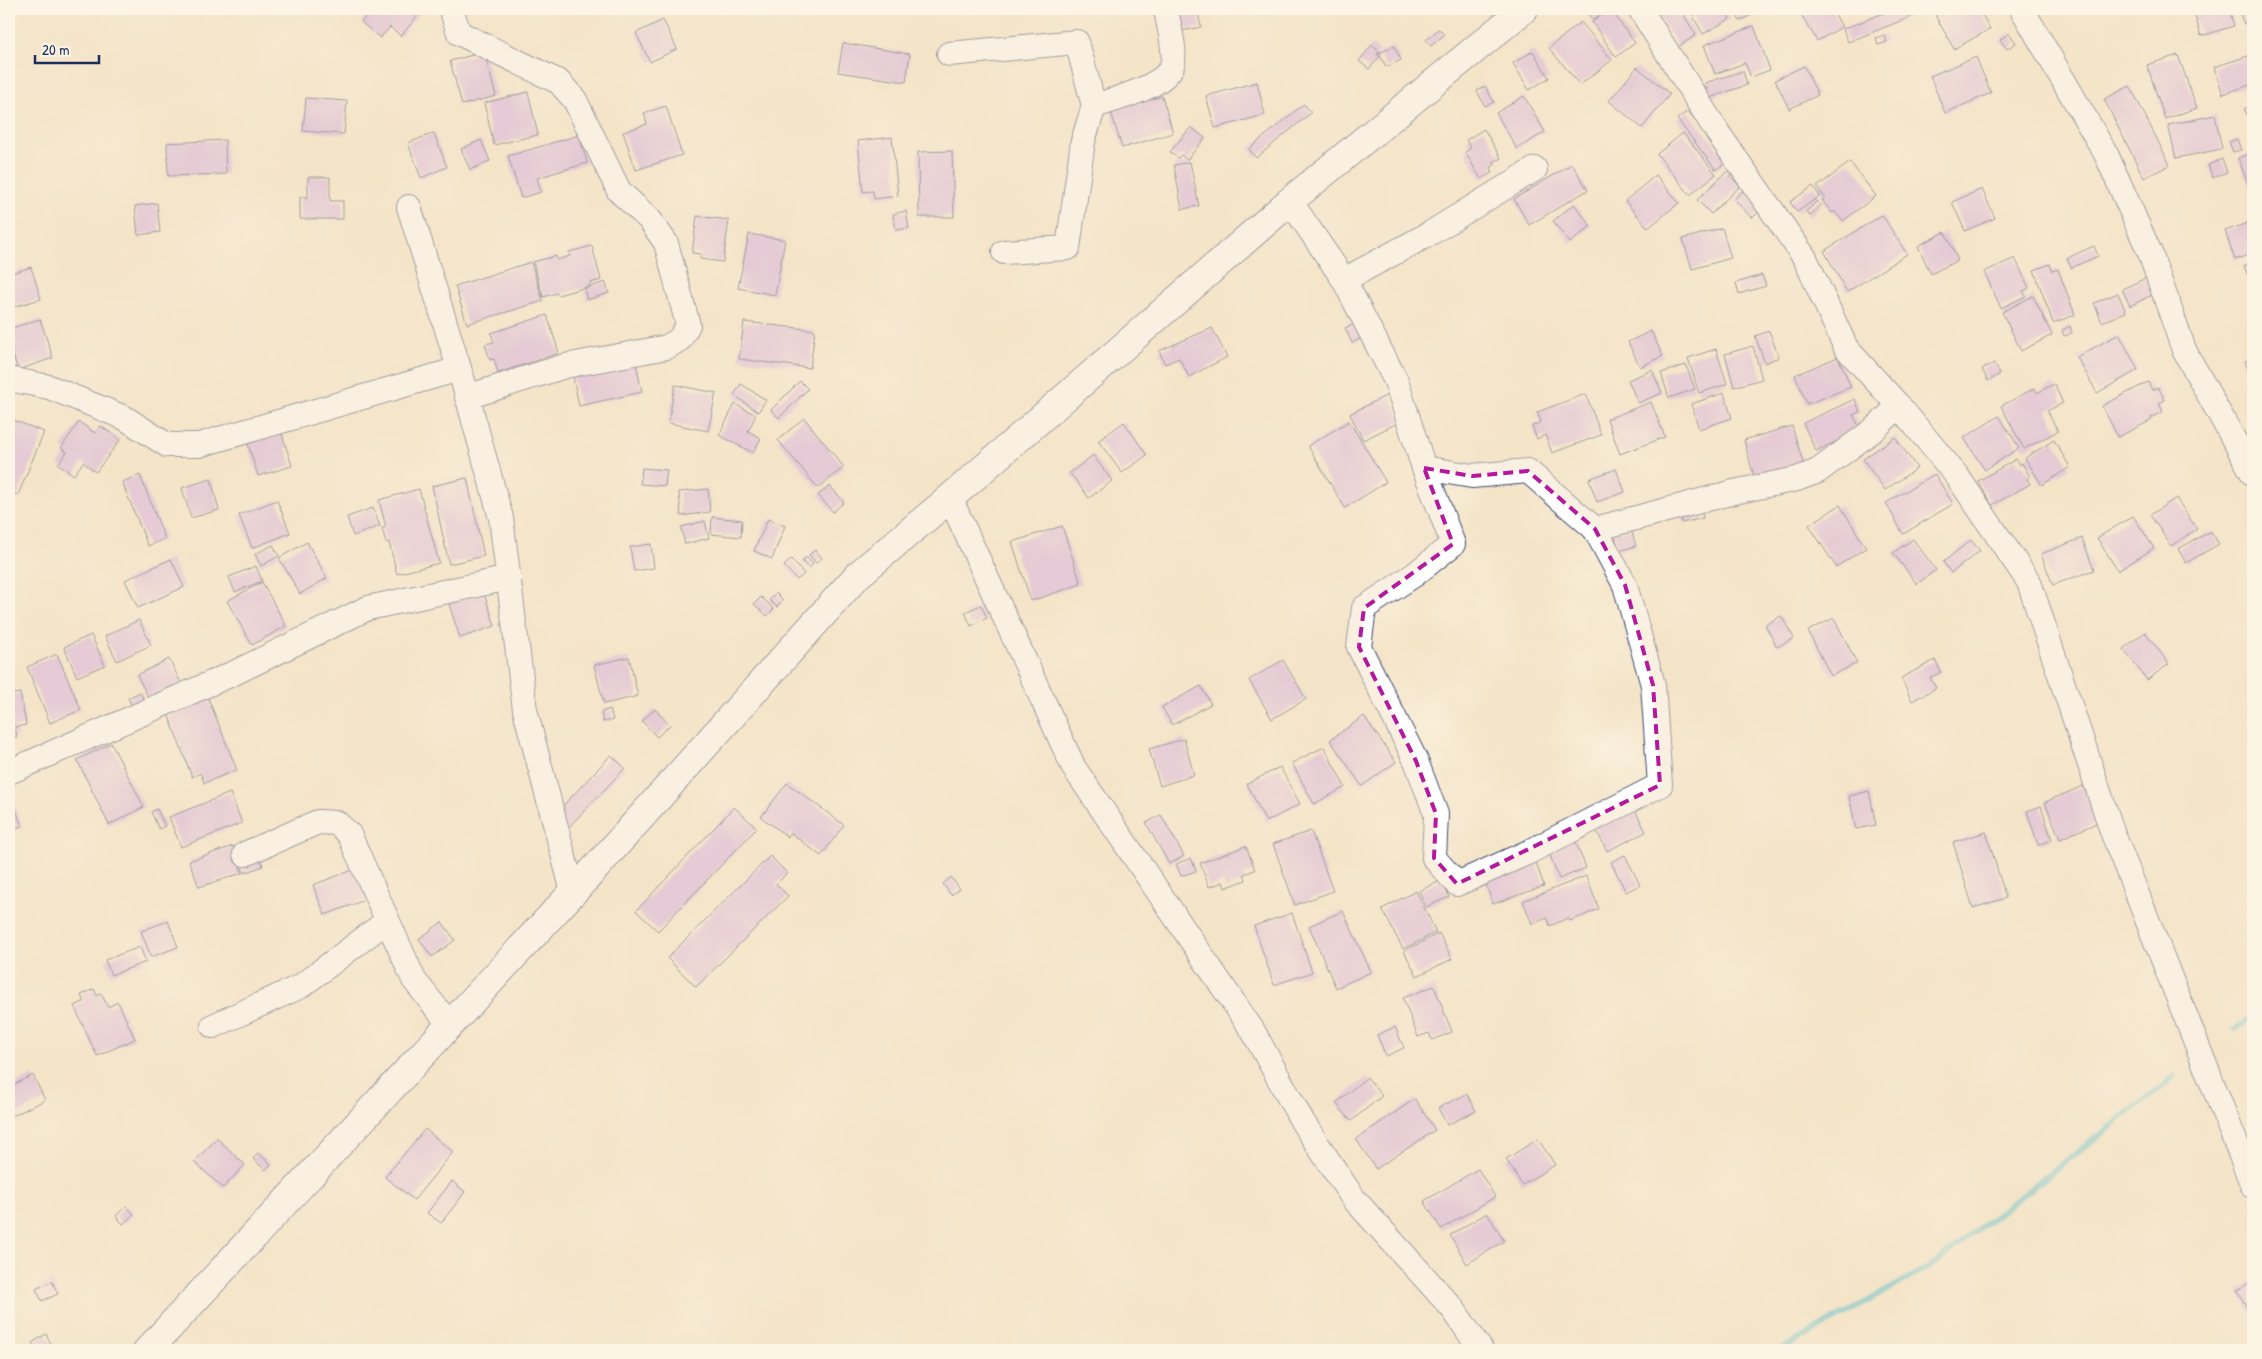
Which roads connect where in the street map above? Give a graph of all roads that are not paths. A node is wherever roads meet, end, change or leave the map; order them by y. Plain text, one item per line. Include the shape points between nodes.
1 (452, 9) edge
2 (1166, 9) edge
3 (1524, 9) edge
4 (1640, 9) edge
5 (2022, 9) edge
6 (949, 54) dead end
7 (1094, 106) junction
8 (1535, 169) dead end
9 (1290, 201) junction
10 (409, 208) dead end
11 (1004, 252) dead end
12 (1344, 280) junction
13 (458, 368) junction
14 (9, 379) edge
15 (467, 397) junction
16 (1899, 406) junction
17 (1424, 468) junction
18 (2253, 474) edge
19 (950, 498) junction
20 (1595, 530) junction
21 (509, 578) junction
22 (9, 772) edge
23 (245, 854) dead end
24 (573, 892) junction
25 (388, 921) junction
26 (450, 1025) junction
27 (213, 1026) dead end
28 (2253, 1186) edge
29 (148, 1350) edge
30 (1481, 1350) edge

1 - 15 street via 459,33 559,82 576,100 619,192 650,220 666,243 688,325 680,339 666,347 565,366
2 - 7 street via 1172,68 1140,90
3 - 9 main road
4 - 16 street via 1718,133 1804,258 1846,348
5 - 18 street via 2110,163 2150,253 2184,350
6 - 7 street via 1077,42
7 - 11 street via 1083,142 1068,248
8 - 12 street via 1429,234
9 - 12 street
9 - 19 main road
10 - 13 street
12 - 17 street via 1396,381
13 - 14 street via 199,445 167,445 125,418 49,387
13 - 15 street
15 - 21 street via 501,518
16 - 20 street via 1872,431 1818,471
16 - 28 street via 1957,476 2029,582 2112,832
17 - 20 street via 1472,476 1528,471
17 - 20 street via 1453,544 1364,608 1359,647 1416,761 1436,814 1434,858 1457,884 1529,852 1660,785 1652,685 1625,586
19 - 24 main road via 858,575
19 - 30 street via 1074,768 1253,1031 1302,1121 1353,1198 1453,1309
21 - 22 street via 368,608 234,674
21 - 24 street via 525,710
23 - 25 street via 318,822 337,823 349,834
24 - 26 main road
25 - 26 street via 414,980
25 - 27 street via 301,986
26 - 29 main road

